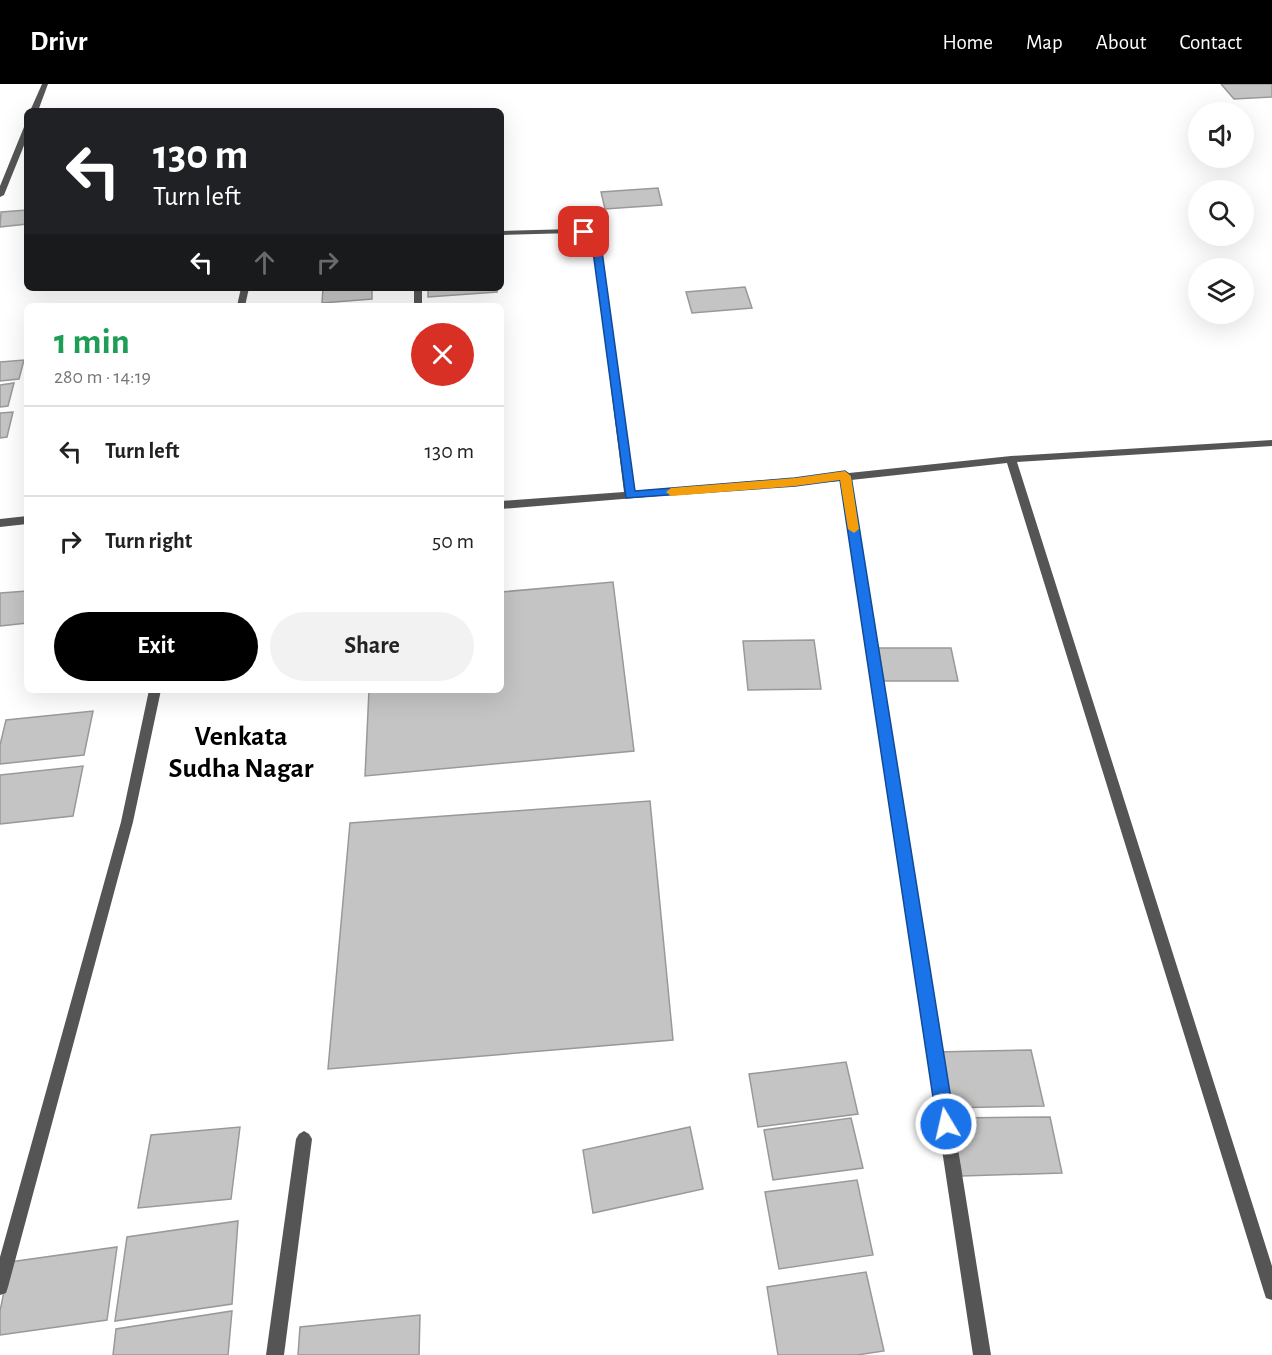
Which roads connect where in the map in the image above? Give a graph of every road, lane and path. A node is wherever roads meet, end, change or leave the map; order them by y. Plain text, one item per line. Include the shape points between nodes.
1 (45, 84) edge
2 (35, 108) edge
3 (24, 136) edge
4 (0, 195) edge
5 (504, 233) edge
6 (1272, 443) edge
7 (1011, 459) junction
8 (845, 476) junction
9 (630, 495) junction
10 (504, 505) edge
11 (24, 520) edge
12 (0, 523) edge
13 (154, 693) edge
14 (304, 1139) dead end
15 (0, 1287) edge
16 (1272, 1292) edge
17 (275, 1355) edge
18 (982, 1355) edge

1 - 2 street
3 - 4 street
5 - 9 street via 573,231 590,235 597,244
6 - 7 street
7 - 8 street
7 - 16 street
8 - 9 street
8 - 18 street
9 - 10 street
11 - 12 street
13 - 15 street via 127,822
14 - 17 street

